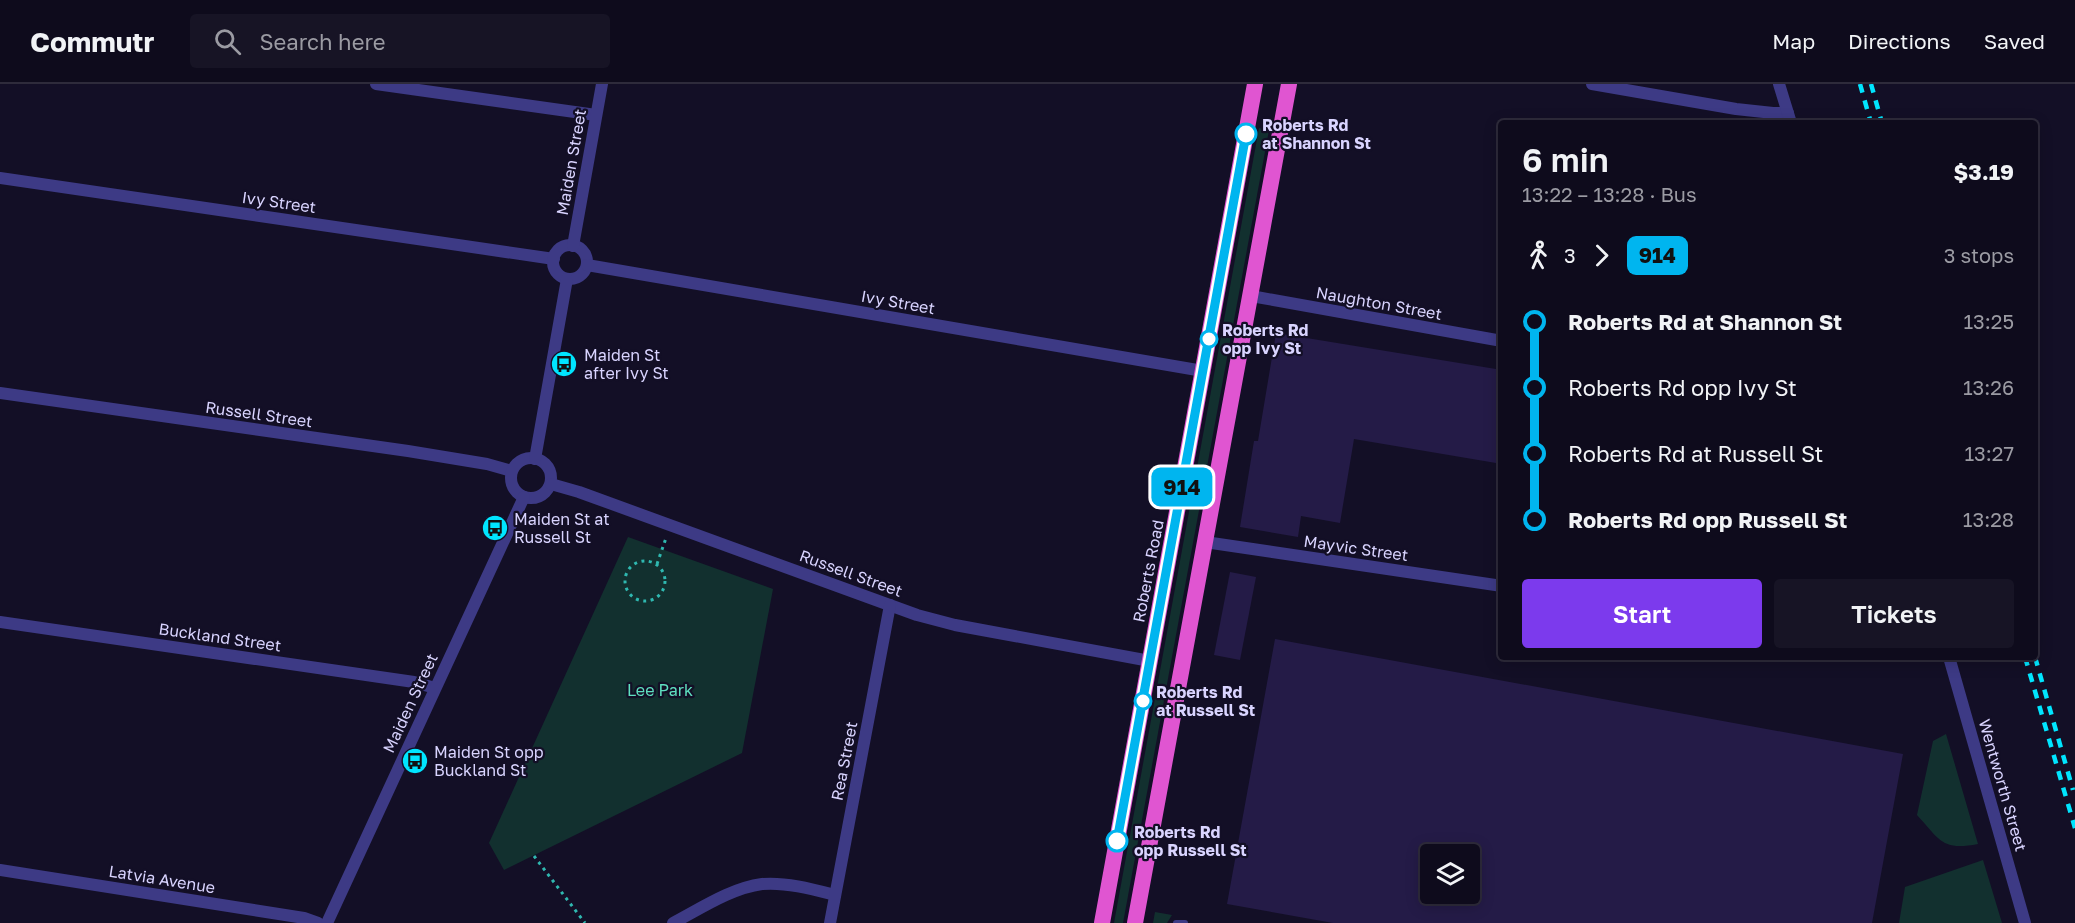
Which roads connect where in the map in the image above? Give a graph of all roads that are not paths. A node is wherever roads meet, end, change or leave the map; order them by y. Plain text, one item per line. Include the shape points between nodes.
1 (376, 84) edge
2 (602, 84) edge
3 (1255, 84) edge
4 (1289, 84) edge
5 (1592, 84) edge
6 (1779, 84) edge
7 (597, 115) junction
8 (1789, 118) edge
9 (0, 178) edge
10 (573, 246) junction
11 (554, 259) junction
12 (587, 265) junction
13 (567, 279) junction
14 (1251, 296) junction
15 (1498, 340) edge
16 (1203, 371) junction
17 (0, 393) edge
18 (535, 459) junction
19 (512, 471) junction
20 (550, 484) junction
21 (524, 497) junction
22 (1205, 543) junction
23 (1498, 585) edge
24 (890, 605) junction
25 (0, 622) edge
26 (1950, 660) edge
27 (1150, 661) junction
28 (435, 688) junction
29 (0, 870) edge
30 (835, 895) junction
31 (318, 923) edge
32 (327, 923) edge
33 (673, 923) edge
34 (830, 923) edge
35 (1102, 923) edge
36 (1135, 923) edge
37 (1176, 923) edge
38 (1185, 923) edge
39 (2025, 923) edge

1 - 7 street
2 - 7 street, Maiden Street
3 - 16 highway, Roberts Road
4 - 14 highway
5 - 8 street
6 - 8 street
7 - 10 street, Maiden Street
9 - 11 street, Ivy Street
10 - 11 street via 558,250
10 - 12 street via 585,254
11 - 13 street via 558,274
12 - 13 street via 582,274
12 - 16 street, Ivy Street
13 - 18 street
14 - 15 street, Naughton Street
14 - 22 highway
16 - 27 highway, Roberts Road
17 - 19 street, Russell Street via 408,451
18 - 19 street via 520,462
18 - 20 street via 548,468
19 - 21 street via 513,487
20 - 21 street via 540,496
20 - 24 street, Russell Street
21 - 28 street, Maiden Street
22 - 23 street, Mayvic Street
22 - 36 highway
24 - 27 street, Russell Street via 955,625
24 - 30 street, Rea Street
25 - 28 street, Buckland Street
26 - 39 street, Wentworth Street
27 - 35 highway, Roberts Road
28 - 32 street, Maiden Street
29 - 31 street, Latvia Avenue
30 - 33 street via 778,884 750,886
30 - 34 street, Rea Street
37 - 38 lane

